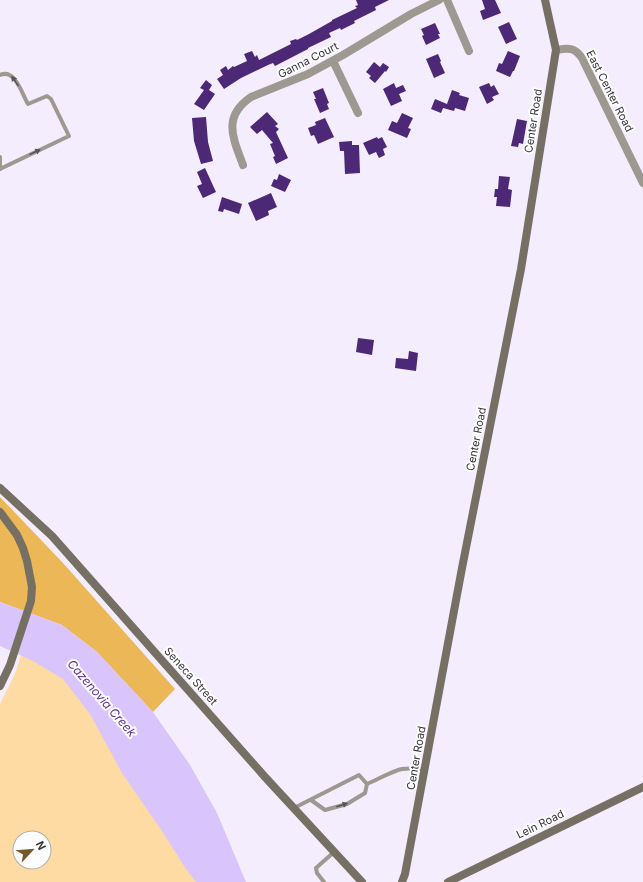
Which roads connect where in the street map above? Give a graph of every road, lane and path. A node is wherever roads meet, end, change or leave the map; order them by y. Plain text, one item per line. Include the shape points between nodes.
1 (439, 0) edge
2 (447, 0) edge
3 (545, 0) edge
4 (556, 50) junction
5 (469, 51) dead end
6 (333, 61) junction
7 (0, 75) edge
8 (358, 113) dead end
9 (0, 157) edge
10 (243, 165) dead end
11 (0, 169) edge
12 (643, 183) edge
13 (0, 488) edge
14 (0, 512) edge
15 (0, 686) edge
16 (425, 769) junction
17 (367, 784) junction
18 (643, 787) edge
19 (311, 800) junction
20 (294, 808) junction
21 (334, 852) junction
22 (324, 882) edge
23 (362, 882) edge
24 (402, 882) edge
25 (448, 882) edge

1 - 6 street, Ganna Court
2 - 5 street
3 - 4 main road, Center Road
4 - 12 street, East Center Road via 572,49 582,58
4 - 16 main road, Center Road via 521,269
6 - 8 street
6 - 10 street, Ganna Court via 251,98 239,108 232,122 232,130
11 -> 7 lane via 68,136 51,99 47,96 28,104 14,78 10,74
9 - 11 lane
13 - 20 main road, Seneca Street via 52,536
14 - 15 main road via 23,548 32,587 31,601 10,665
16 - 17 lane via 403,769
16 - 24 main road, Center Road
17 - 19 lane via 359,775
19 -> 17 lane via 325,810 347,804 365,793
18 - 25 main road, Lein Road
19 - 20 lane
20 - 21 main road, Seneca Street
21 - 22 lane via 316,868
21 - 23 main road, Seneca Street

